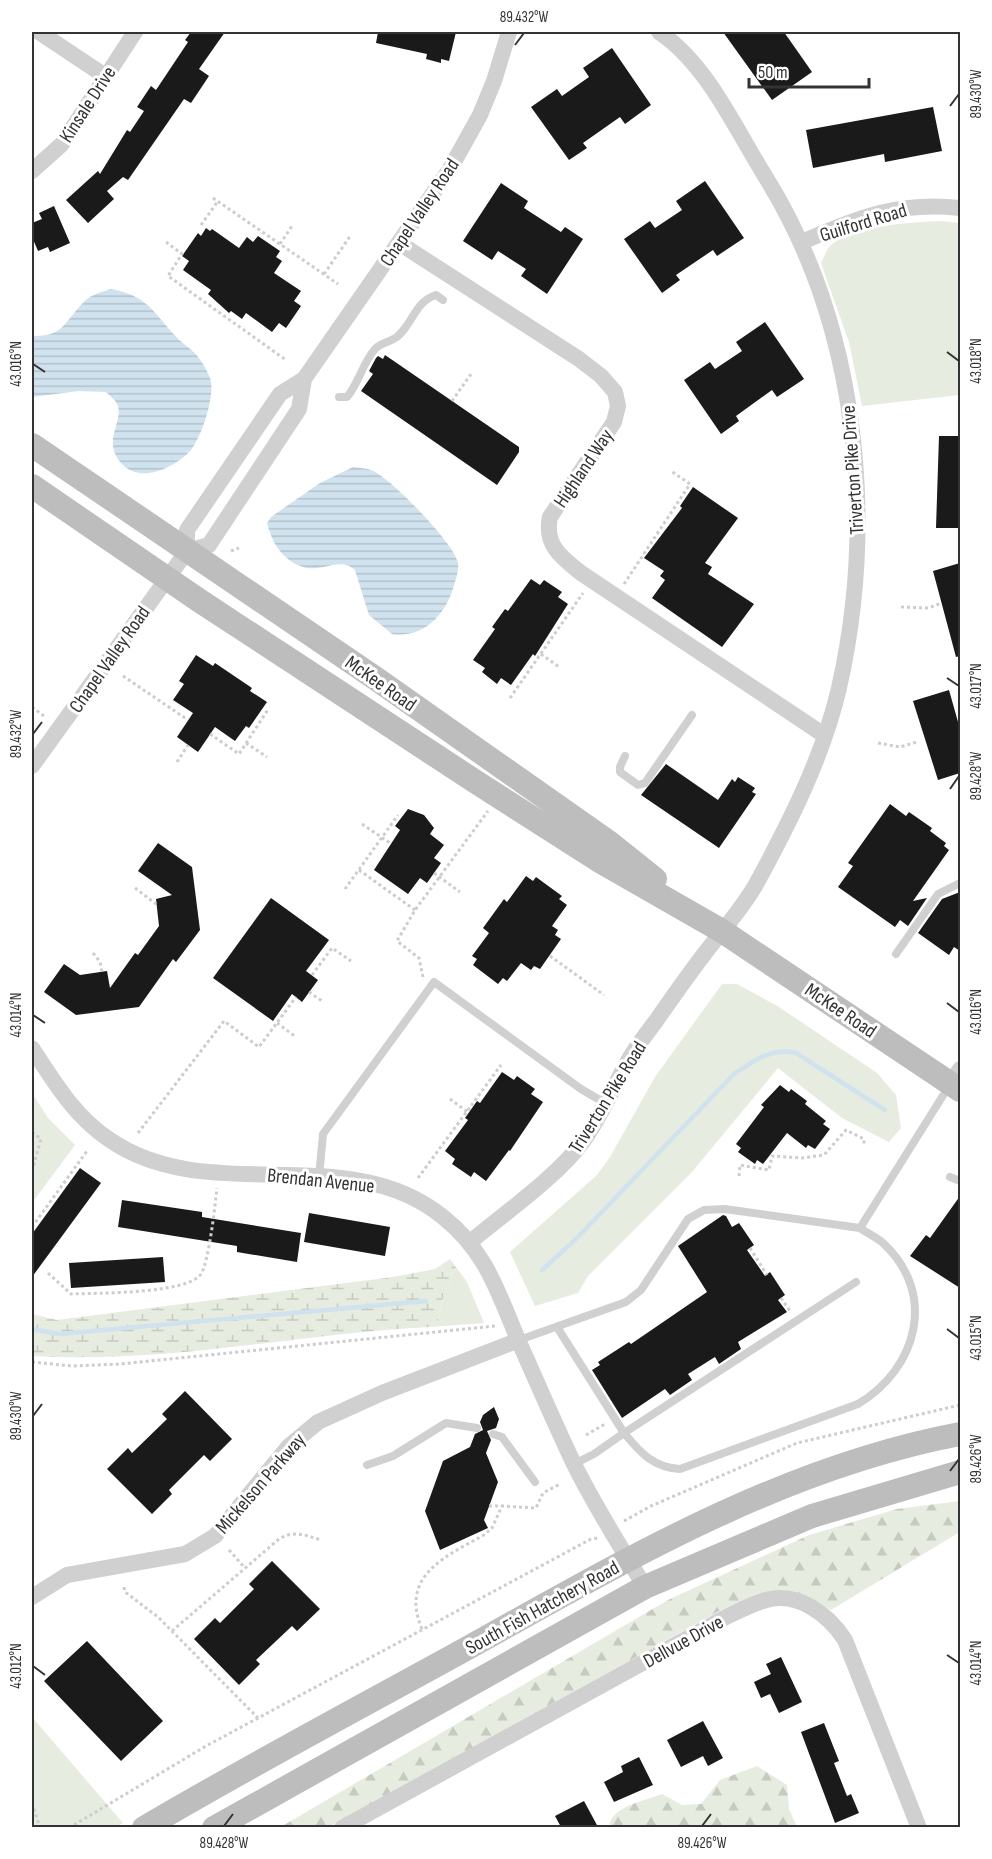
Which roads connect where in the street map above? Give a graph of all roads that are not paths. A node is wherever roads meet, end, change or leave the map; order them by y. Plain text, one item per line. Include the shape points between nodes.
1 (39, 32) edge
2 (135, 32) edge
3 (509, 32) edge
4 (659, 32) edge
5 (105, 76) junction
6 (32, 171) edge
7 (960, 208) edge
8 (802, 242) junction
9 (399, 243) junction
10 (443, 300) dead end
11 (304, 379) junction
12 (339, 397) dead end
13 (32, 445) edge
14 (32, 486) edge
15 (187, 551) junction
16 (167, 578) junction
17 (692, 715) dead end
18 (825, 735) junction
19 (625, 756) dead end
20 (32, 766) edge
21 (960, 883) edge
22 (722, 932) junction
23 (896, 954) dead end
24 (32, 1048) edge
25 (957, 1080) edge
26 (605, 1103) junction
27 (319, 1177) junction
28 (950, 1177) dead end
29 (960, 1181) edge
30 (860, 1228) junction
31 (470, 1242) junction
32 (856, 1282) dead end
33 (557, 1327) junction
34 (519, 1340) junction
35 (477, 1428) dead end
36 (624, 1433) junction
37 (493, 1434) dead end
38 (960, 1434) edge
39 (574, 1464) junction
40 (367, 1465) dead end
41 (960, 1472) edge
42 (535, 1482) dead end
43 (628, 1559) junction
44 (645, 1587) junction
45 (32, 1597) edge
46 (144, 1827) edge
47 (214, 1827) edge
48 (342, 1827) edge
49 (919, 1827) edge

1 - 5 street
2 - 5 street, Kinsale Drive
3 - 9 street, Chapel Valley Road via 477,121
4 - 8 street, Triverton Pike Drive via 672,41 714,94
5 - 6 street, Kinsale Drive via 62,144
7 - 8 street, Guilford Road via 897,207
8 - 18 street, Triverton Pike Drive via 834,341 846,395 857,509 852,622
9 - 11 street, Chapel Valley Road
9 - 18 street, Highland Way via 579,359 615,392 618,406 614,422 550,517 547,530 554,549 581,573
10 - 12 lane via 436,295 422,302 399,336 377,347 360,370 355,388 347,397
11 - 15 street, Chapel Valley Road via 280,394 192,522 187,530
11 - 15 street, Chapel Valley Road via 299,409 209,545
13 - 15 main road, McKee Road
14 - 16 main road, McKee Road
15 - 16 street, Chapel Valley Road
15 - 22 main road, McKee Road via 610,843
16 - 20 street, Chapel Valley Road
16 - 22 main road, McKee Road via 598,860
17 - 19 lane via 645,783 638,785 620,772
18 - 22 street, Triverton Pike Drive via 800,797 753,889
21 - 23 lane via 938,894
22 - 25 main road, McKee Road
22 - 26 street, Triverton Pike Road via 630,1056
24 - 27 street, Brendan Avenue via 64,1097 86,1122 136,1155 176,1168
25 - 30 lane
26 - 27 lane via 434,982 323,1134
26 - 31 street, Triverton Pike Road via 567,1160
27 - 31 street, Brendan Avenue via 383,1186 414,1198 442,1216
28 - 29 lane
30 - 33 lane via 725,1209 704,1210 688,1219 641,1290 626,1302
30 - 36 lane via 883,1243 902,1268 914,1298 915,1323 904,1361 875,1394 858,1404 680,1469 665,1469 647,1459
31 - 34 street, Brendan Avenue via 490,1271
32 - 36 lane
33 - 34 lane
33 - 36 lane
34 - 39 street, Brendan Avenue
34 - 45 street, Mickelson Parkway via 318,1422 288,1448 215,1536 185,1554 67,1575
35 - 40 lane via 446,1423 393,1456
36 - 39 lane
37 - 42 lane via 502,1437
38 - 43 main road, South Fish Hatchery Road via 812,1474
39 - 43 street, Brendan Avenue
41 - 44 main road, South Fish Hatchery Road via 812,1516
43 - 44 street, Brendan Avenue
43 - 46 main road, South Fish Hatchery Road
44 - 47 main road, South Fish Hatchery Road
48 - 49 street, Dellvue Drive via 726,1617 767,1600 783,1598 824,1614 845,1640

